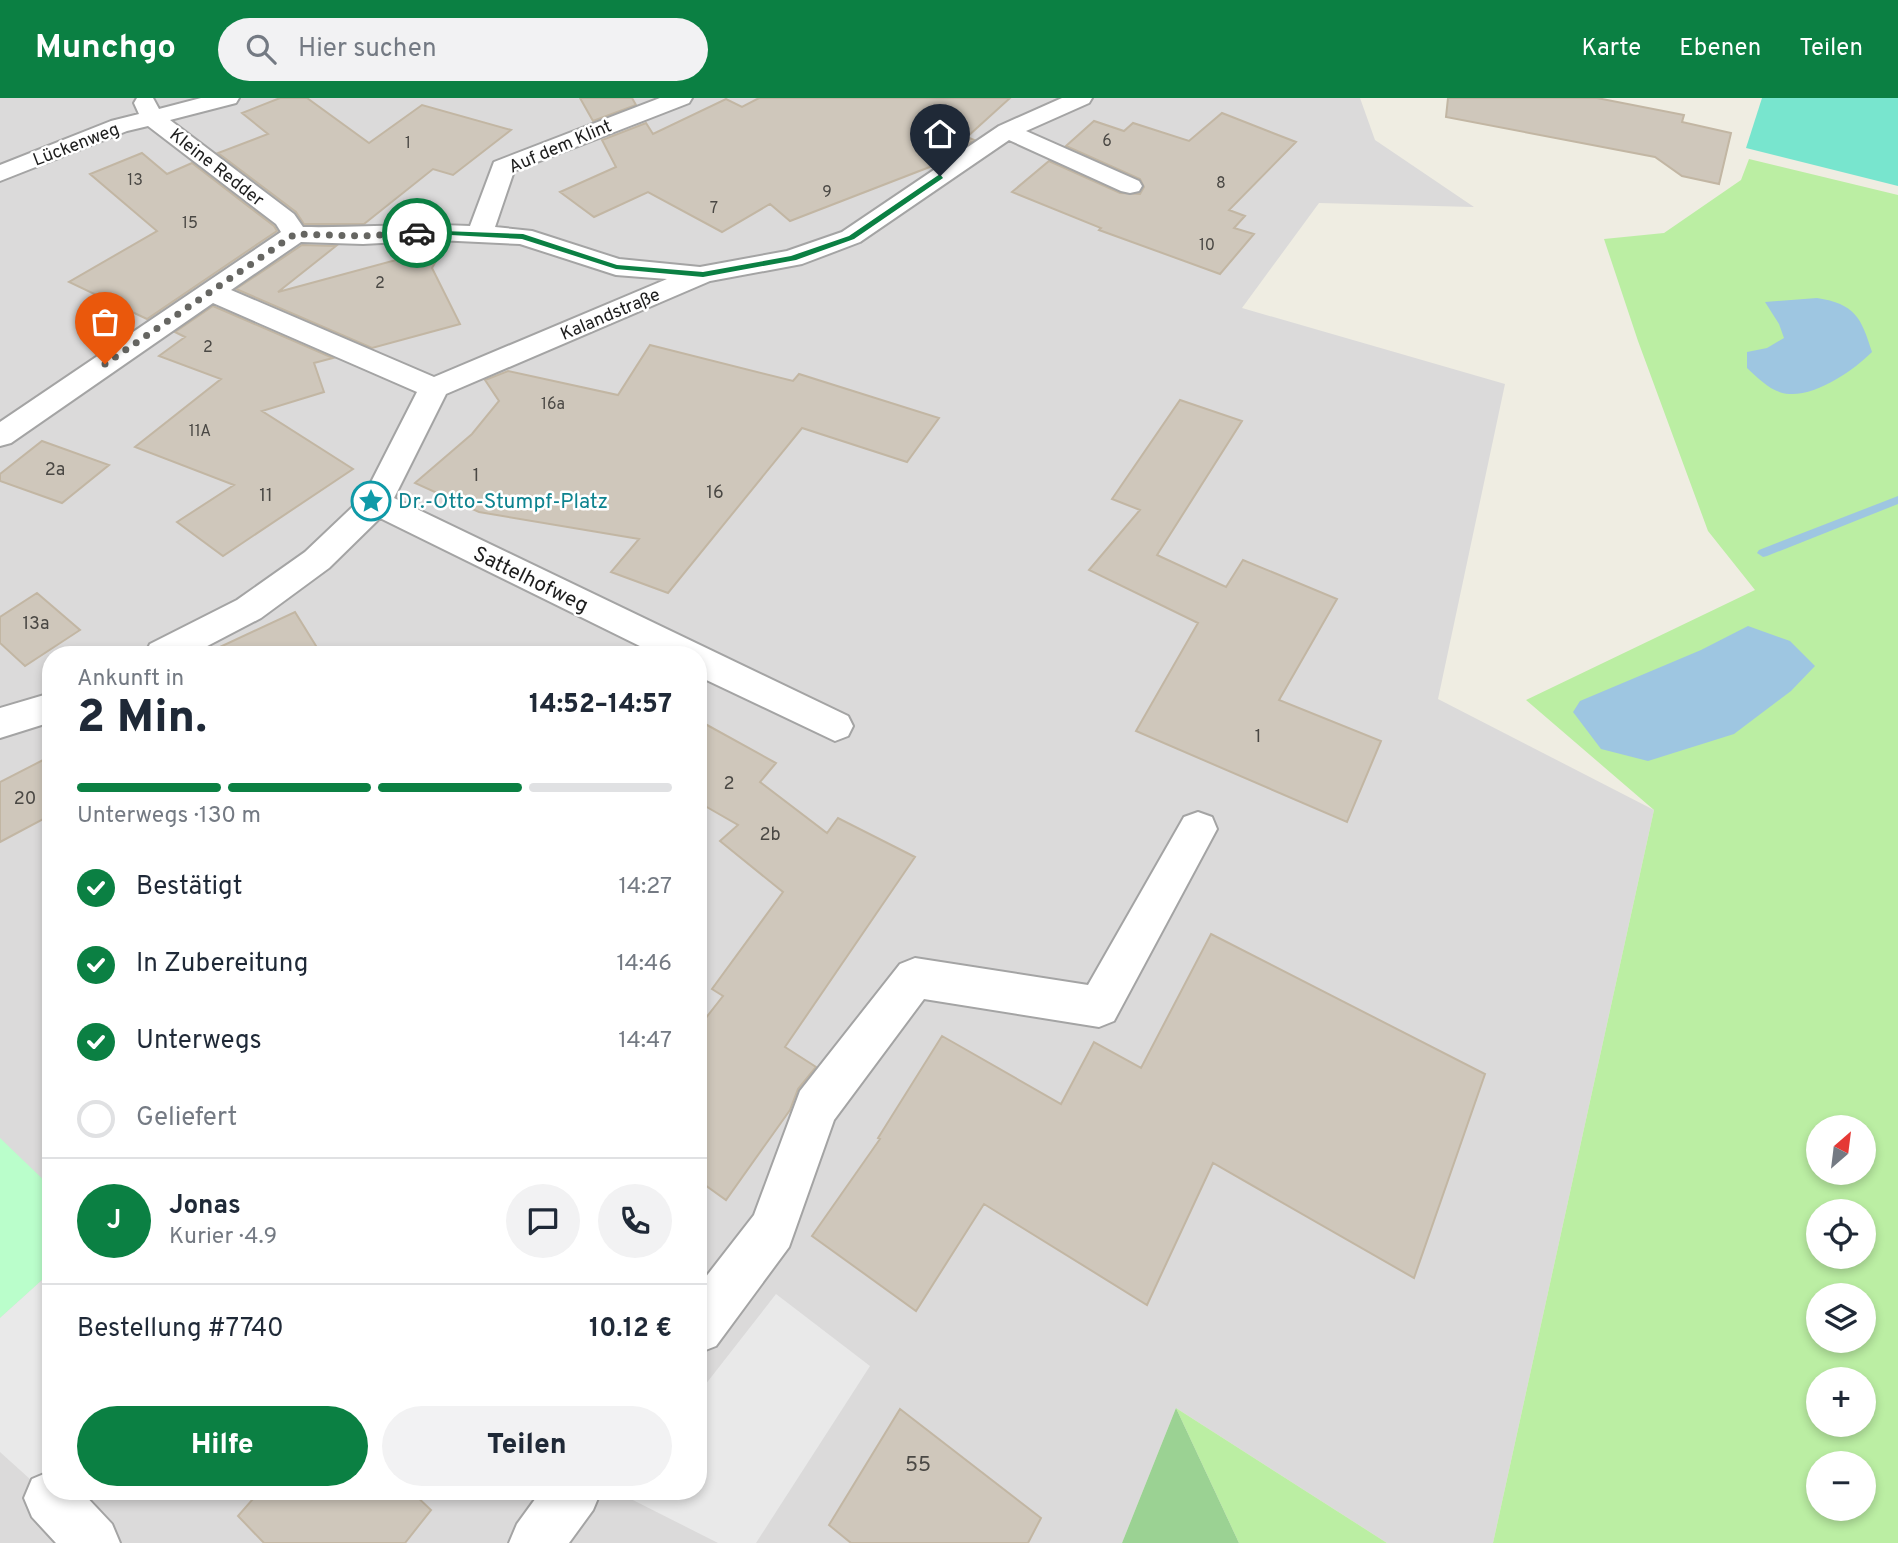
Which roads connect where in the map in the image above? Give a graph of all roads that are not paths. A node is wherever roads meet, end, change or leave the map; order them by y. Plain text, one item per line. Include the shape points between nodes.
1 (228, 98) edge
2 (681, 98) edge
3 (1081, 98) edge
4 (148, 108) edge
5 (1007, 131) junction
6 (0, 174) edge
7 (1130, 186) dead end
8 (295, 234) junction
9 (480, 234) junction
10 (703, 274) junction
11 (209, 291) junction
12 (434, 388) junction
13 (0, 436) edge
14 (376, 503) junction
15 (177, 646) edge
16 (671, 646) edge
17 (707, 664) edge
18 (42, 710) edge
19 (0, 723) edge
20 (835, 726) dead end
21 (1198, 829) dead end
22 (707, 1316) edge
23 (53, 1500) edge
24 (567, 1500) edge
25 (93, 1543) edge
26 (536, 1543) edge

1 - 4 street, Lückenweg
2 - 9 street, Auf dem Klint via 503,167
3 - 5 street, Kalandstraße
4 - 6 street, Lückenweg via 119,126
4 - 8 street, Kleine Redder via 285,219
5 - 7 street
5 - 10 street, Kalandstraße via 851,237 793,258
8 - 9 street
8 - 11 street
9 - 10 street via 523,236 616,267
10 - 12 street, Kalandstraße
11 - 12 street
11 - 13 street
12 - 14 street
14 - 15 street via 317,560 249,609
14 - 16 street, Sattelhofweg
17 - 20 street
18 - 19 street
21 - 22 street via 1099,1007 915,978 816,1107 772,1230
23 - 25 street
24 - 26 street

